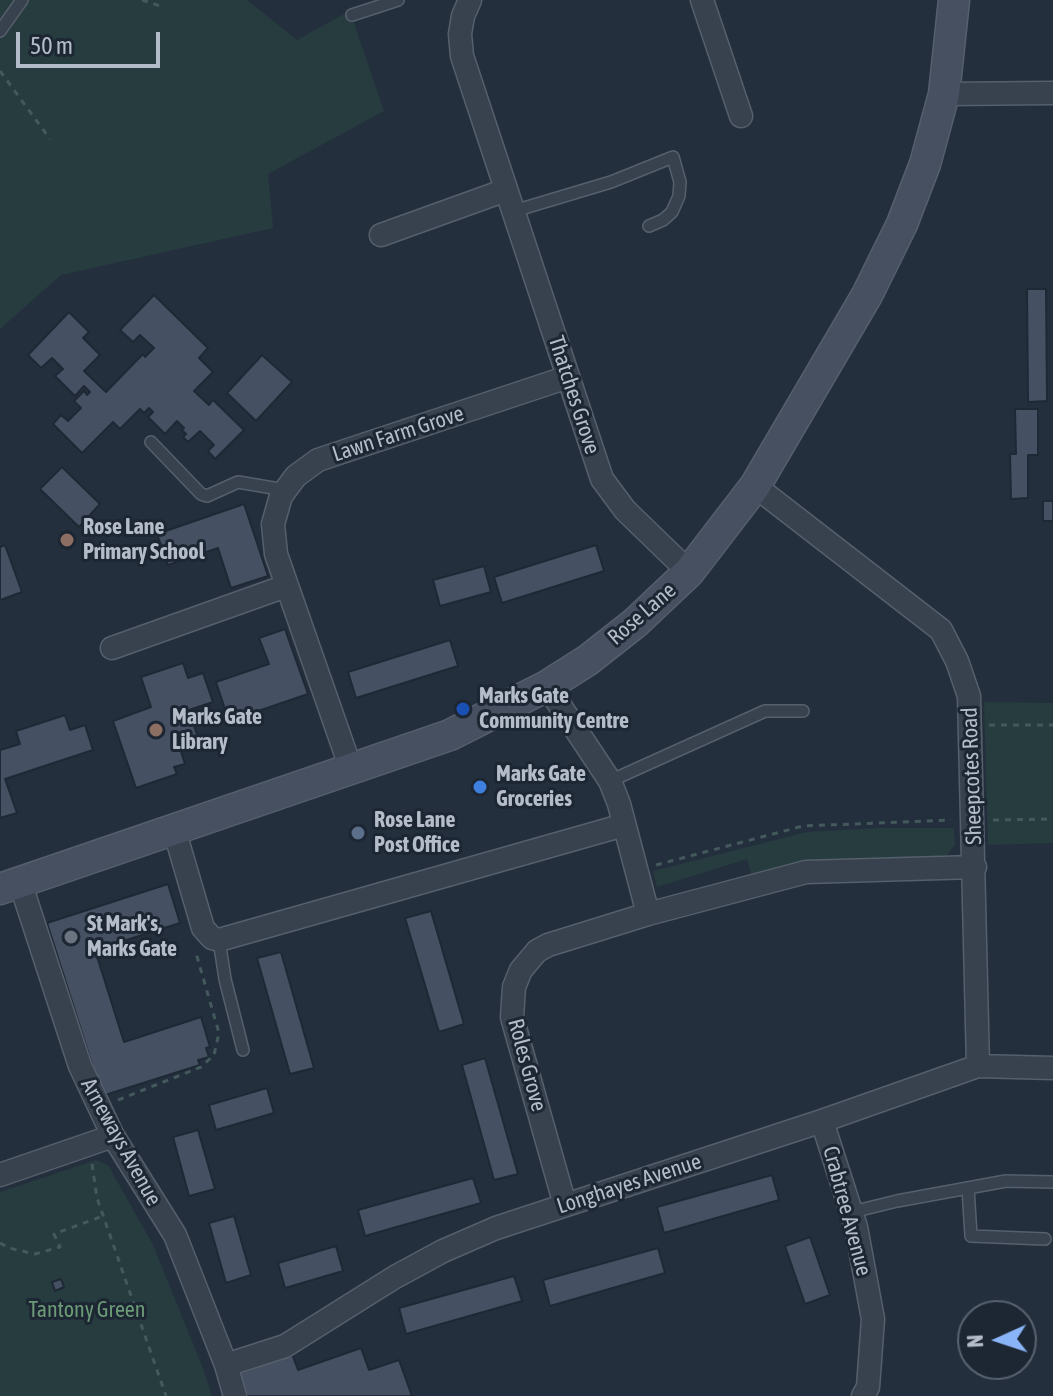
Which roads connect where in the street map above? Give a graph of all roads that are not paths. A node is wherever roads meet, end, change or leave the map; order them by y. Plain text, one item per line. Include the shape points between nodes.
1 (22, 0) edge
2 (398, 0) edge
3 (702, 0) edge
4 (954, 0) edge
5 (467, 1) edge
6 (352, 15) dead end
7 (0, 31) edge
8 (1053, 93) edge
9 (944, 94) junction
10 (741, 116) dead end
11 (506, 190) junction
12 (514, 211) junction
13 (649, 226) dead end
14 (381, 235) dead end
15 (568, 377) junction
16 (151, 442) dead end
17 (755, 486) junction
18 (286, 490) junction
19 (689, 572) junction
20 (286, 586) junction
21 (112, 648) dead end
22 (547, 686) junction
23 (803, 711) dead end
24 (351, 769) junction
25 (610, 781) junction
26 (624, 825) junction
27 (174, 829) junction
28 (975, 867) junction
29 (10, 886) edge
30 (648, 914) junction
31 (219, 940) junction
32 (243, 1050) dead end
33 (978, 1066) junction
34 (1053, 1068) edge
35 (822, 1121) junction
36 (113, 1136) junction
37 (0, 1175) edge
38 (1053, 1182) edge
39 (968, 1188) junction
40 (565, 1205) junction
41 (852, 1212) junction
42 (1045, 1239) dead end
43 (226, 1365) junction
44 (235, 1396) edge
45 (863, 1396) edge

1 - 7 lane
2 - 6 lane
3 - 10 street
4 - 9 street, Rose Lane
5 - 11 street, Thatches Grove via 462,56
8 - 9 street
9 - 17 street, Rose Lane via 902,224 845,334
11 - 12 street, Thatches Grove
11 - 14 street
12 - 13 lane via 673,157 679,196 672,212
12 - 15 street, Thatches Grove
15 - 18 street, Lawn Farm Grove via 318,460
15 - 19 street, Thatches Grove via 602,479 625,510
16 - 18 lane via 201,494 238,482
17 - 19 street, Rose Lane
17 - 28 street, Sheepcotes Road via 941,630 969,696
18 - 20 street, Lawn Farm Grove via 273,524
19 - 22 street, Rose Lane via 635,623
20 - 21 street
20 - 24 street, Lawn Farm Grove
22 - 24 street, Rose Lane via 450,735
22 - 25 street
23 - 25 lane via 765,711
24 - 27 street, Rose Lane
25 - 26 street
26 - 30 street
26 - 31 street
27 - 29 street, Rose Lane
27 - 31 street via 203,928
28 - 30 street, Roles Grove via 806,872
28 - 33 street, Sheepcotes Road
29 - 36 street, Arneways Avenue
30 - 40 street, Roles Grove via 548,945 528,959 514,987 515,1029
31 - 32 lane
33 - 34 street, Longhayes Avenue
33 - 35 street, Longhayes Avenue
35 - 40 street, Longhayes Avenue
35 - 41 street, Crabtree Avenue
36 - 37 street
36 - 43 street, Arneways Avenue via 175,1235
38 - 39 lane via 1006,1181
39 - 41 lane
39 - 42 lane via 971,1236
40 - 43 street, Longhayes Avenue via 443,1251 285,1346
41 - 45 street, Crabtree Avenue via 873,1319
43 - 44 street, Arneways Avenue

